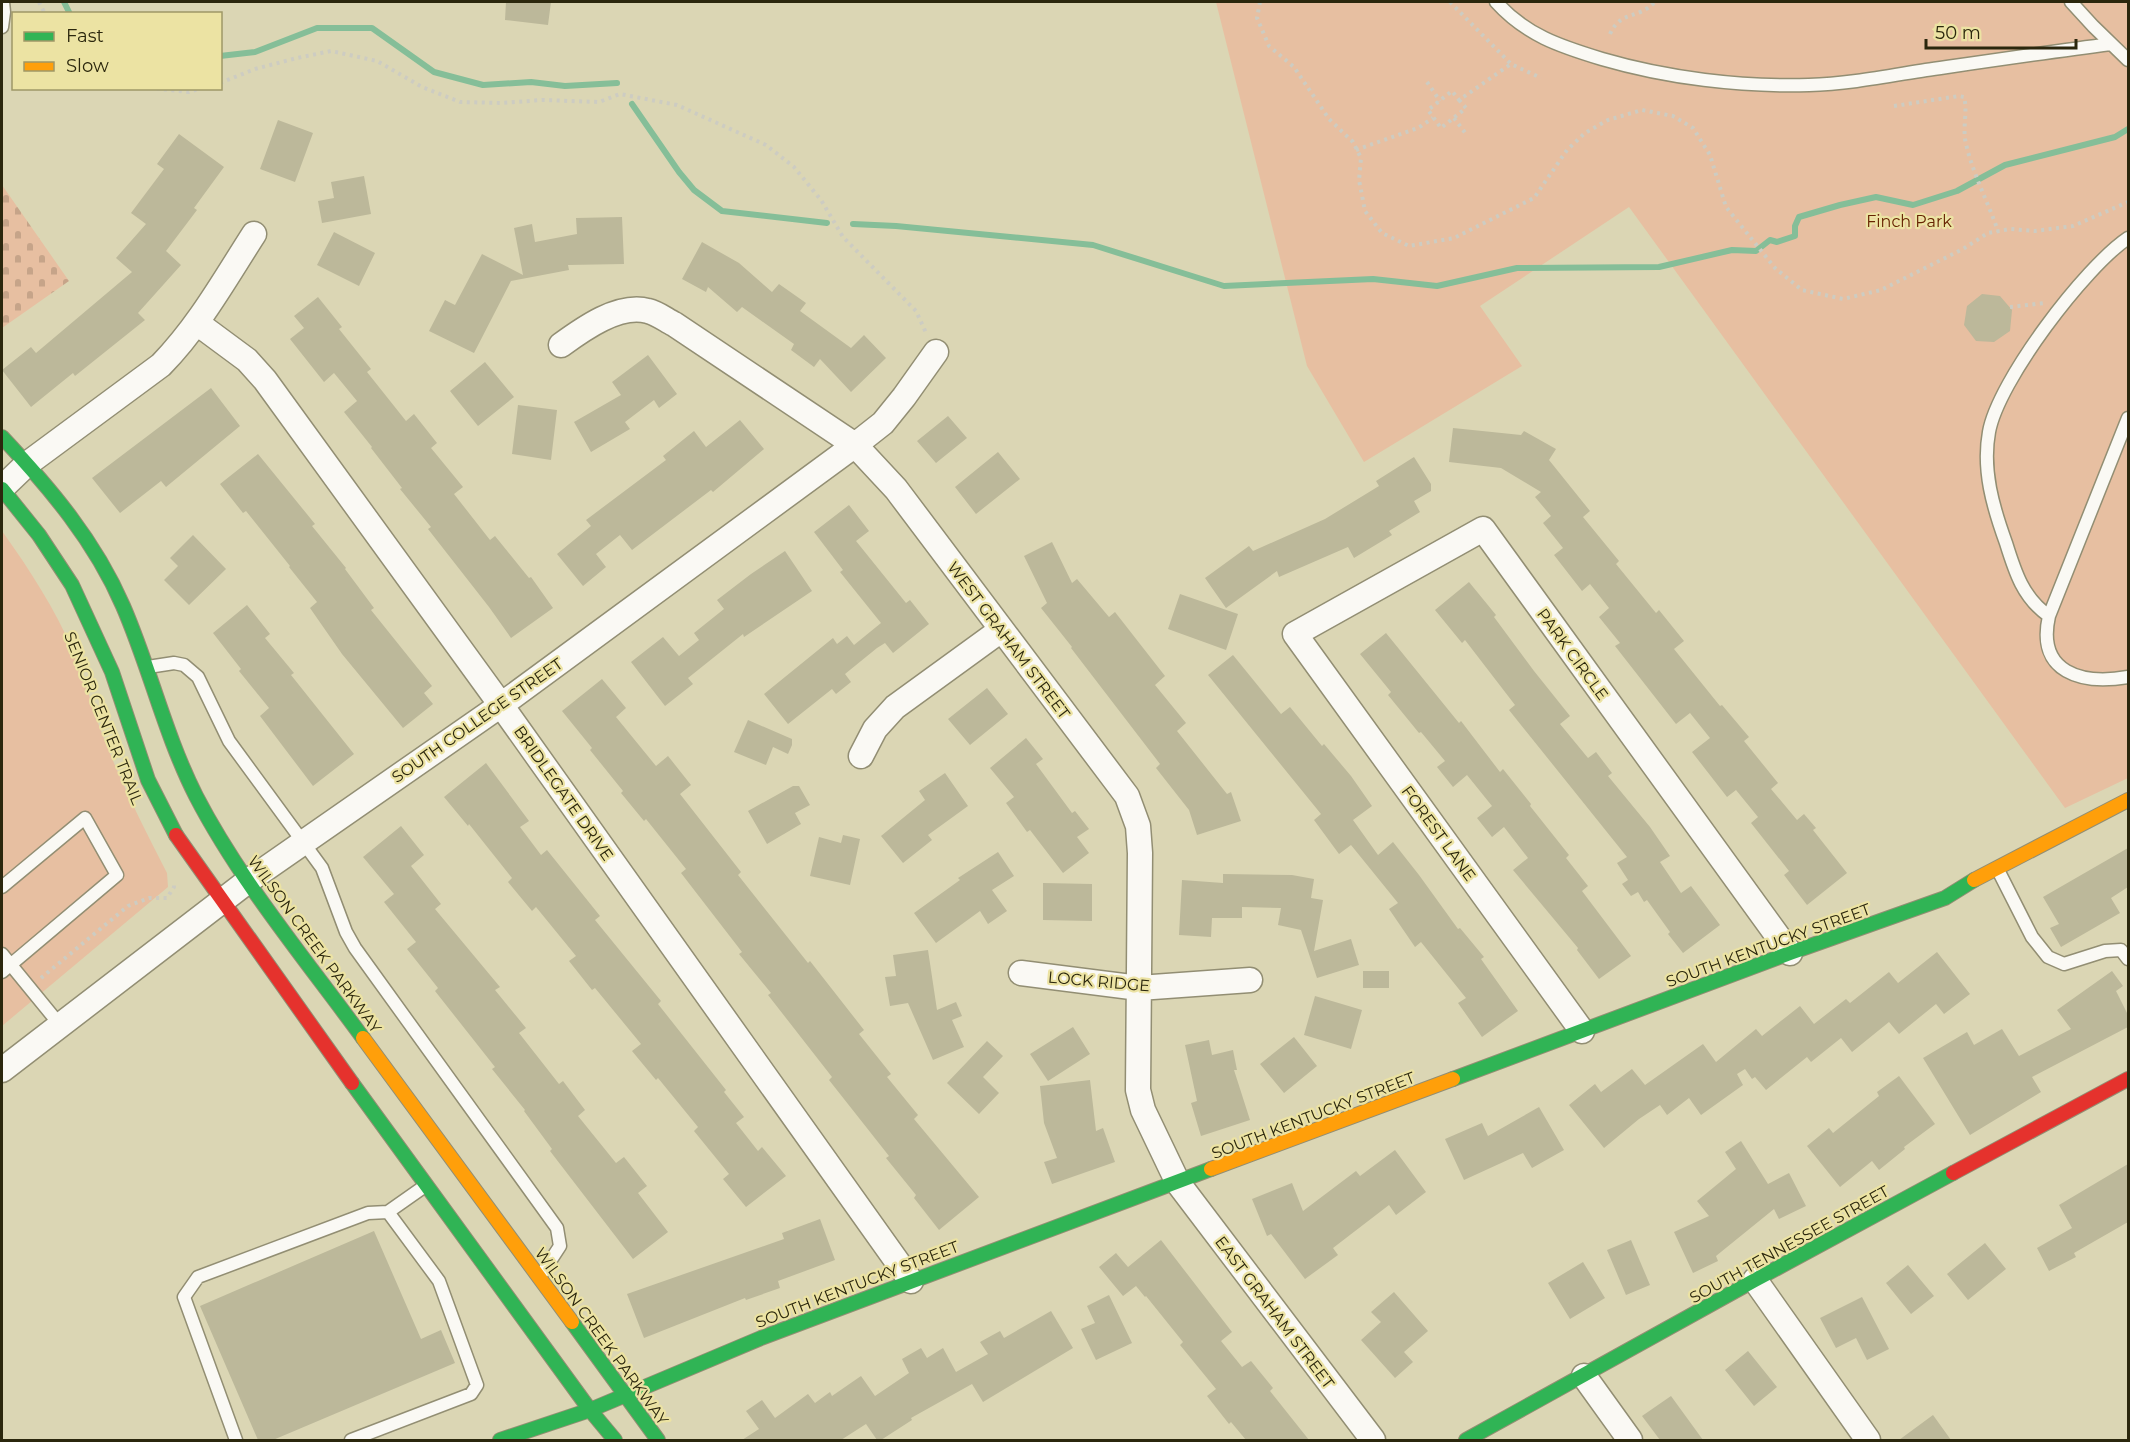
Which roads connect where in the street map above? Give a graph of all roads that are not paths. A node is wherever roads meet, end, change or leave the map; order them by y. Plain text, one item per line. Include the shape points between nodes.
1 (3, 2) edge
2 (1496, 2) edge
3 (2071, 2) edge
4 (2, 27) edge
5 (2111, 44) junction
6 (2128, 60) edge
7 (254, 234) dead end
8 (2128, 238) edge
9 (197, 323) junction
10 (561, 345) dead end
11 (936, 352) road end
12 (2128, 418) edge
13 (2, 437) edge
14 (855, 445) junction
15 (27, 464) junction
16 (2, 489) edge
17 (2049, 616) junction
18 (1001, 630) junction
19 (1295, 634) joint
20 (147, 667) junction
21 (2128, 677) edge
22 (501, 705) junction
23 (861, 756) dead end
24 (2128, 800) edge
25 (304, 841) junction
26 (1998, 869) junction
27 (248, 881) junction
28 (2, 887) edge
29 (221, 902) junction
30 (1790, 953) junction
31 (2, 954) edge
32 (2128, 959) edge
33 (6, 969) edge
34 (1021, 973) dead end
35 (1250, 980) dead end
36 (1139, 988) junction
37 (60, 1025) junction
38 (1582, 1031) junction
39 (2, 1070) edge
40 (2128, 1079) edge
41 (1178, 1183) junction
42 (426, 1186) junction
43 (388, 1212) junction
44 (538, 1278) junction
45 (1755, 1280) junction
46 (911, 1281) junction
47 (1584, 1376) junction
48 (624, 1396) junction
49 (590, 1410) junction
50 (236, 1440) edge
51 (353, 1440) edge
52 (500, 1440) edge
53 (615, 1440) edge
54 (658, 1440) edge
55 (1373, 1440) edge
56 (1466, 1440) edge
57 (1630, 1440) edge
58 (1868, 1440) edge

1 - 4 lane
2 - 5 lane via 1538,36 1592,56 1675,76 1757,84 1833,84
3 - 5 lane
5 - 6 lane
7 - 9 street
8 - 17 lane via 2064,304 2040,336 1991,420 1987,470 1992,498 2026,595
9 - 15 street via 161,365
9 - 22 street, BRIDLEGATE DRIVE via 247,360 265,380
10 - 14 street, WEST GRAHAM STREET via 594,322 623,311 647,310
11 - 14 street, SOUTH COLLEGE STREET via 883,423
12 - 17 lane
13 - 15 street, WILSON CREEK PARKWAY
14 - 18 street, WEST GRAHAM STREET via 896,489
14 - 22 street, SOUTH COLLEGE STREET
15 - 16 street
15 - 20 street, WILSON CREEK PARKWAY via 62,504 97,554 130,621
16 - 29 street via 72,585 112,672 157,800 180,843
17 - 21 lane via 2047,646 2065,671 2087,679
18 - 23 street via 895,707 875,729
18 - 36 street, WEST GRAHAM STREET via 1127,796 1137,826 1140,853
19 - 30 street, PARK CIRCLE via 1483,529
19 - 38 street, FOREST LANE
20 - 25 lane via 174,663 184,665 198,677 229,741
20 - 27 street, WILSON CREEK PARKWAY via 192,791
22 - 25 street, SOUTH COLLEGE STREET
22 - 46 street, BRIDLEGATE DRIVE
24 - 26 street, SOUTH KENTUCKY STREET
25 - 27 street, SOUTH COLLEGE STREET
25 - 44 lane via 322,868 355,948 556,1228 560,1246
26 - 30 street, SOUTH KENTUCKY STREET via 1945,898
26 - 32 lane via 2031,937 2048,957 2064,964 2121,950
27 - 29 street, SOUTH COLLEGE STREET
27 - 44 street, WILSON CREEK PARKWAY
28 - 33 lane via 86,818 117,875
29 - 37 street, SOUTH COLLEGE STREET
29 - 42 street
30 - 38 street, SOUTH KENTUCKY STREET
31 - 33 lane
33 - 37 lane via 30,988
34 - 36 street, LOCK RIDGE
35 - 36 street, LOCK RIDGE
36 - 41 street, WEST GRAHAM STREET via 1138,1090 1143,1110
37 - 39 street, SOUTH COLLEGE STREET
38 - 41 street, SOUTH KENTUCKY STREET
40 - 45 street, SOUTH TENNESSEE STREET
41 - 46 street, SOUTH KENTUCKY STREET
41 - 55 street, EAST GRAHAM STREET
42 - 43 lane
42 - 49 street
43 - 50 lane via 368,1213 198,1277 184,1297
43 - 51 lane via 438,1281 477,1385 471,1394
44 - 48 street, WILSON CREEK PARKWAY
45 - 47 street, SOUTH TENNESSEE STREET
45 - 58 street
46 - 48 street, SOUTH KENTUCKY STREET
47 - 56 street, SOUTH TENNESSEE STREET
47 - 57 street
48 - 49 street, SOUTH KENTUCKY STREET
48 - 54 street, WILSON CREEK PARKWAY
49 - 52 street, SOUTH KENTUCKY STREET
49 - 53 street

